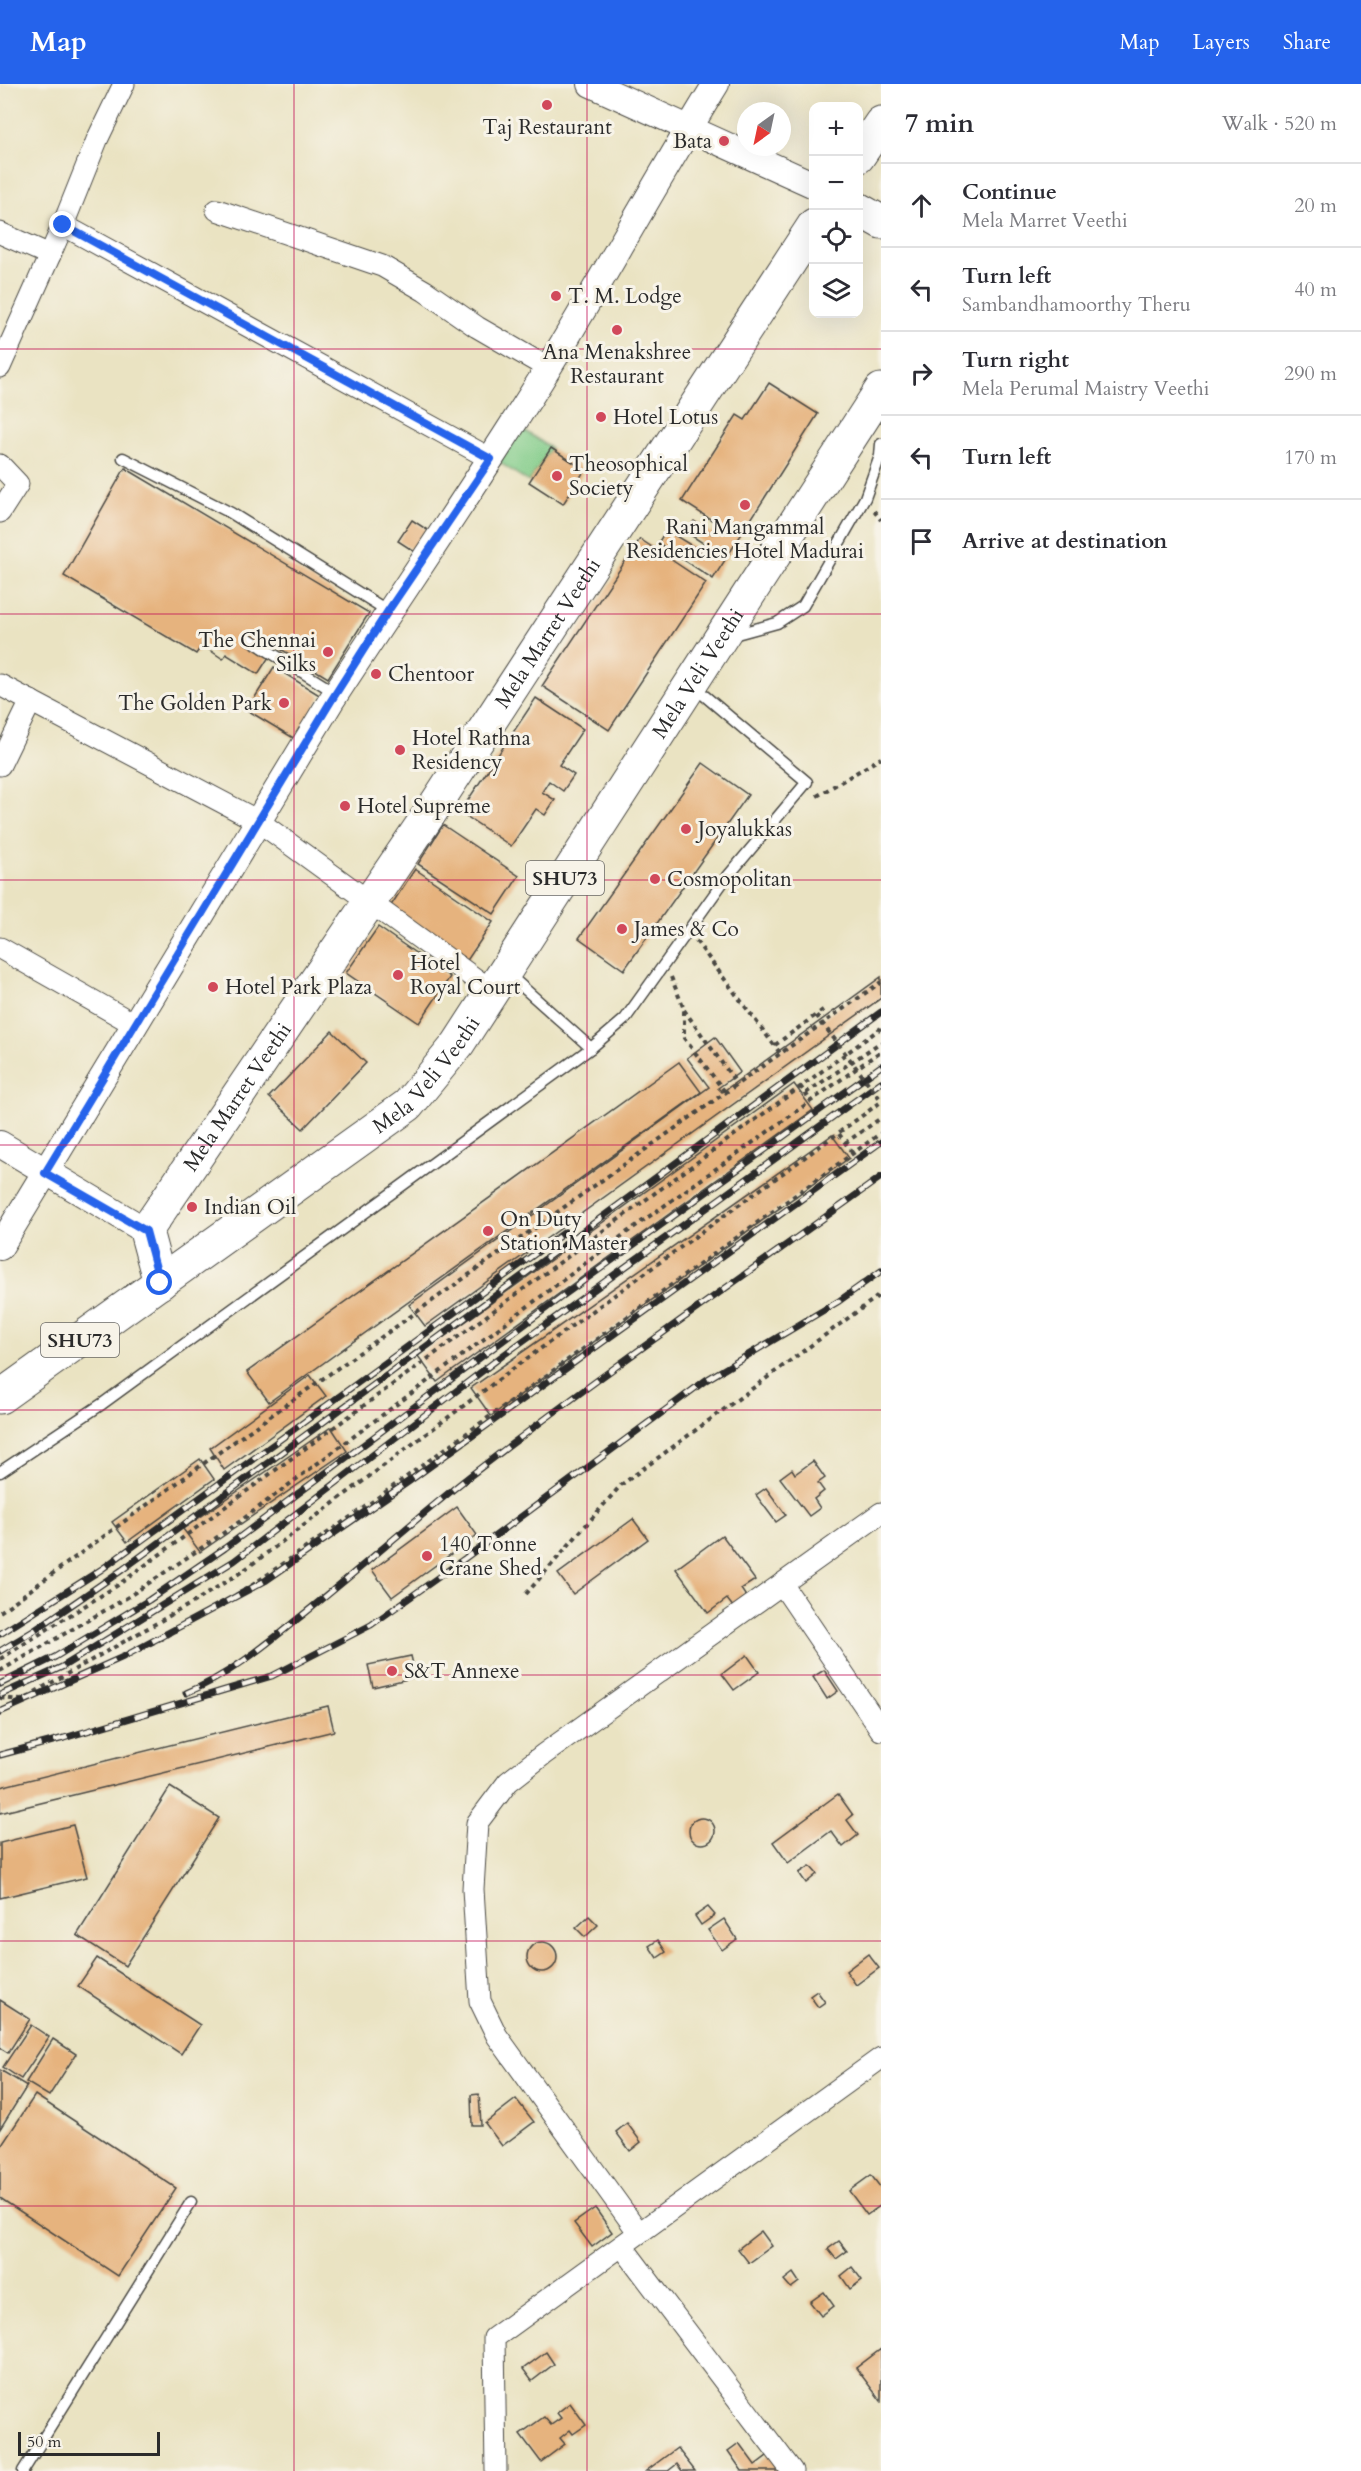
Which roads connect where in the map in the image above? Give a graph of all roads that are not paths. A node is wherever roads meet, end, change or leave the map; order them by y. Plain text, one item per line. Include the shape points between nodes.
1 (716, 84) edge
2 (118, 86) edge
3 (606, 86) edge
4 (881, 123) edge
5 (688, 130) junction
6 (859, 156) edge
7 (809, 183) edge
8 (217, 210) dead end
9 (861, 210) edge
10 (881, 222) edge
11 (63, 225) junction
12 (809, 231) edge
13 (0, 233) edge
14 (50, 255) junction
15 (0, 367) edge
16 (548, 368) junction
17 (881, 390) edge
18 (881, 444) edge
19 (123, 458) dead end
20 (491, 459) junction
21 (0, 465) edge
22 (0, 512) edge
23 (388, 611) junction
24 (249, 639) dead end
25 (718, 639) junction
26 (690, 683) junction
27 (0, 685) edge
28 (336, 694) junction
29 (31, 700) junction
30 (0, 765) edge
31 (258, 821) junction
32 (369, 903) junction
33 (0, 948) edge
34 (499, 981) junction
35 (134, 1024) junction
36 (591, 1048) junction
37 (0, 1144) edge
38 (45, 1173) junction
39 (146, 1231) junction
40 (0, 1248) edge
41 (160, 1283) junction
42 (0, 1397) edge
43 (0, 1472) edge
44 (881, 1513) edge
45 (782, 1584) junction
46 (881, 1730) edge
47 (881, 2058) edge
48 (190, 2202) dead end
49 (639, 2234) junction
50 (622, 2246) junction
51 (23, 2471) edge
52 (496, 2471) edge
53 (792, 2471) edge

1 - 5 street
2 - 11 street
3 - 5 street
4 - 6 main road
5 - 7 street
5 - 16 street
8 - 16 street via 382,266
9 - 10 main road
11 - 14 street
11 - 20 street
12 - 32 main road, Mela Marret Veethi
13 - 14 street
14 - 15 street
16 - 20 street
17 - 25 main road, Mela Veli Veethi / SHU73
18 - 25 lane via 865,498 803,606 777,623
19 - 23 lane via 231,513
20 - 23 street
21 - 22 street via 18,484
23 - 28 street
24 - 28 lane
25 - 26 main road, Mela Veli Veethi / SHU73
26 - 34 main road, Mela Veli Veethi / SHU73
26 - 36 lane via 807,782 723,882 626,1019
27 - 29 street
28 - 31 street
29 - 30 street
29 - 31 street
31 - 32 street
31 - 35 street
32 - 34 street
32 - 39 main road, Mela Marret Veethi
33 - 35 street
34 - 36 lane
34 - 41 main road, Mela Veli Veethi / SHU73 via 458,1044 408,1105
35 - 38 street
36 - 43 lane via 102,1404
37 - 38 street
38 - 39 street
38 - 40 street
39 - 41 main road
41 - 42 main road, Mela Veli Veethi / SHU73
44 - 45 street
45 - 46 street
45 - 49 street via 508,1782 477,1823 473,1889 480,2001 497,2036
47 - 49 street
48 - 51 lane
49 - 50 street
50 - 52 street via 494,2338
50 - 53 street

